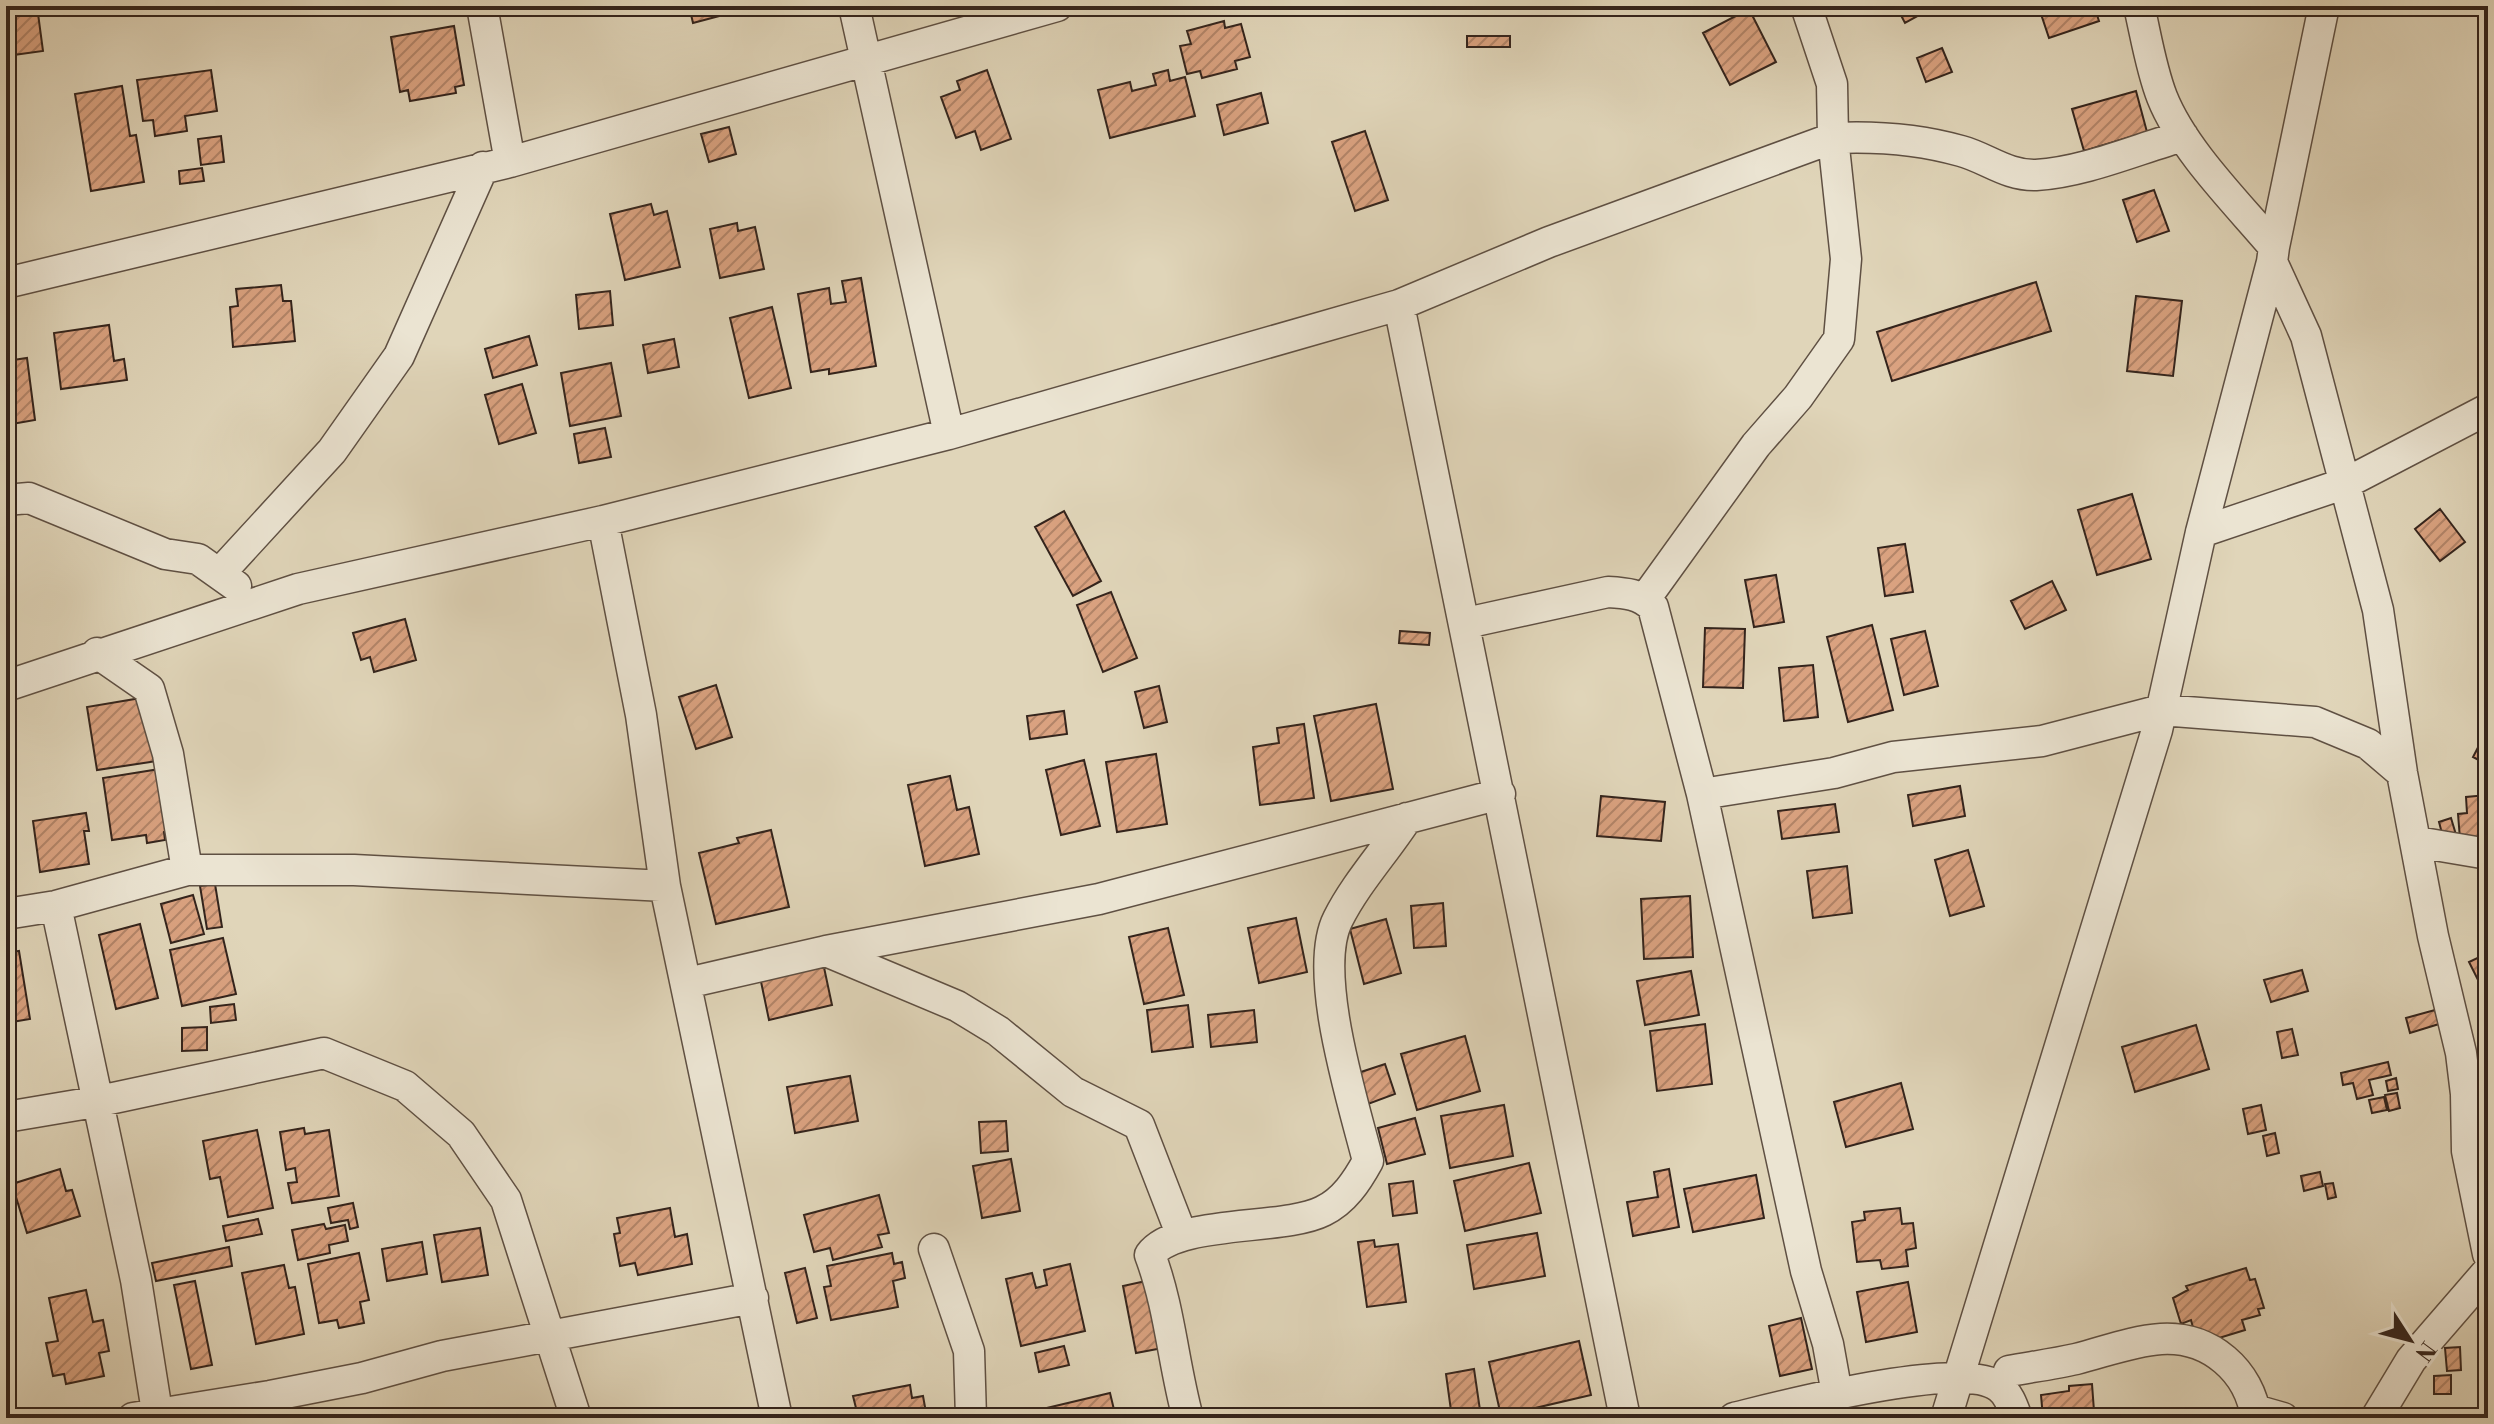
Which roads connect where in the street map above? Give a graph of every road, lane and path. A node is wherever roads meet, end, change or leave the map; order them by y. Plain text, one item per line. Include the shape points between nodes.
1 (482, 6) edge
2 (854, 6) edge
3 (1057, 6) edge
4 (1806, 6) edge
5 (2139, 6) edge
6 (2324, 6) edge
7 (867, 62) junction
8 (2183, 136) junction
9 (1833, 138) junction
10 (497, 165) junction
11 (2273, 254) junction
12 (6, 283) edge
13 (1399, 305) junction
14 (2488, 409) edge
15 (949, 434) junction
16 (2346, 483) junction
17 (6, 500) edge
18 (603, 521) junction
19 (2201, 532) junction
20 (220, 573) junction
21 (1645, 599) junction
22 (256, 602) junction
23 (1466, 623) junction
24 (97, 653) junction
25 (6, 686) edge
26 (2161, 710) junction
27 (2402, 773) junction
28 (1500, 794) junction
29 (1702, 794) junction
30 (1407, 818) junction
31 (2417, 842) junction
32 (2488, 854) edge
33 (187, 870) junction
34 (665, 886) junction
35 (56, 906) junction
36 (6, 914) edge
37 (826, 951) junction
38 (687, 983) junction
39 (95, 1102) junction
40 (6, 1117) edge
41 (1182, 1236) junction
42 (934, 1249) dead end
43 (2488, 1254) edge
44 (2488, 1271) edge
45 (753, 1298) junction
46 (551, 1334) junction
47 (2009, 1371) dead end
48 (1958, 1376) junction
49 (1837, 1394) junction
50 (2264, 1415) edge
51 (149, 1416) edge
52 (576, 1418) edge
53 (777, 1418) edge
54 (971, 1418) edge
55 (1188, 1418) edge
56 (1625, 1418) edge
57 (1734, 1418) edge
58 (1946, 1418) edge
59 (2017, 1418) edge
60 (2376, 1418) edge

1 - 10 street
2 - 7 street
3 - 7 street
4 - 9 street via 1832,84
5 - 8 street via 2161,94
6 - 11 street
7 - 10 street
7 - 15 street
8 - 9 street via 2034,175 2008,172 1963,151 1916,141
8 - 11 street
9 - 13 street via 1549,242
9 - 21 street via 1846,259 1839,339
10 - 12 street
10 - 20 street via 399,356 332,451
11 - 16 street via 2306,336
11 - 19 street
13 - 15 street
13 - 23 street
14 - 16 street
15 - 18 street
16 - 19 street
16 - 27 street via 2378,610
17 - 20 street via 29,498 165,554 198,559
18 - 22 street
18 - 34 street via 641,715
19 - 26 street
20 - 22 street
21 - 23 street via 1608,592
21 - 29 street via 1658,623
22 - 24 street
23 - 28 street
24 - 25 street
24 - 33 street via 149,689 168,754
26 - 27 street via 2315,722 2368,744
26 - 29 street via 2042,741 1893,757 1834,773
26 - 48 street
27 - 31 street
28 - 30 street
28 - 56 street
29 - 49 street
30 - 37 street via 1099,899
30 - 41 street via 1336,923 1332,948 1336,1038 1368,1161 1346,1194 1322,1212
31 - 32 street
31 - 43 street via 2461,1053 2467,1151
33 - 34 street via 354,870
33 - 35 street
34 - 38 street
35 - 36 street
35 - 39 street
37 - 38 street
37 - 41 street via 957,1006 998,1031 1073,1092 1139,1125
38 - 45 street
39 - 40 street
39 - 46 street via 324,1053 405,1086 461,1134 506,1200
39 - 51 street via 136,1280
41 - 55 street via 1158,1243 1150,1255 1170,1323
42 - 54 street via 969,1351
44 - 60 street via 2411,1360
45 - 46 street
45 - 53 street
46 - 51 street via 362,1378
46 - 52 street
47 - 50 street via 2163,1339 2195,1343 2216,1352 2238,1372
48 - 49 street
48 - 58 street
48 - 59 street via 1997,1384
49 - 57 street

